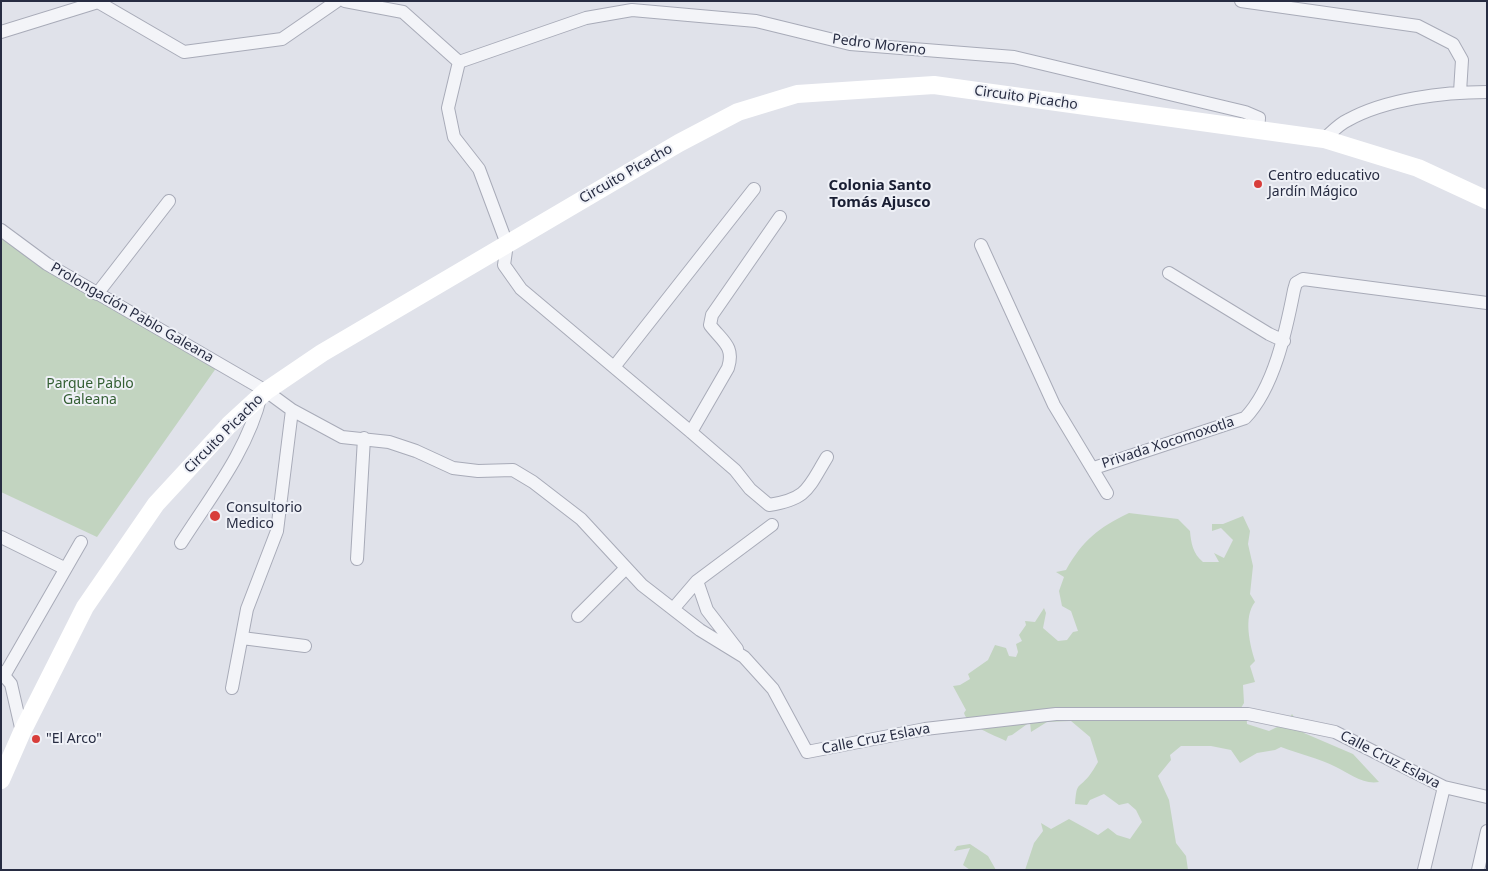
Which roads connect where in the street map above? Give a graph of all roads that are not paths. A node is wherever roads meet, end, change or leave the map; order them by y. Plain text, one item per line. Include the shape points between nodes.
1 (337, 1) edge
2 (345, 1) edge
3 (1241, 1) edge
4 (630, 5) edge
5 (1, 32) edge
6 (459, 62) junction
7 (1460, 92) junction
8 (1487, 92) edge
9 (1258, 131) junction
10 (1324, 139) junction
11 (754, 189) dead end
12 (1487, 200) edge
13 (169, 201) dead end
14 (780, 217) dead end
15 (1, 230) edge
16 (507, 244) junction
17 (981, 245) dead end
18 (1169, 273) dead end
19 (97, 294) junction
20 (1487, 302) edge
21 (1284, 340) junction
22 (614, 367) junction
23 (264, 393) junction
24 (292, 410) junction
25 (691, 432) junction
26 (364, 438) junction
27 (827, 457) dead end
28 (1094, 468) junction
29 (1107, 492) dead end
30 (772, 526) dead end
31 (1, 537) edge
32 (82, 542) dead end
33 (181, 543) dead end
34 (357, 559) dead end
35 (64, 568) junction
36 (626, 568) junction
37 (697, 582) junction
38 (673, 609) junction
39 (578, 616) dead end
40 (242, 638) junction
41 (305, 646) dead end
42 (744, 658) junction
43 (3, 673) edge
44 (232, 688) dead end
45 (22, 732) junction
46 (1, 780) edge
47 (1444, 788) junction
48 (1487, 797) edge
49 (1487, 831) edge
50 (1424, 870) edge
51 (1478, 870) edge

1 - 5 street via 282,39 184,52 98,2
2 - 6 street via 403,12
3 - 7 street via 1418,26 1453,44 1462,60
4 - 6 street, Pedro Moreno
4 - 9 street, Pedro Moreno via 756,21 850,44 1014,57 1245,112 1259,118
6 - 16 street via 448,108 454,137 479,169
7 - 8 street
7 - 10 street via 1375,107 1346,121
9 - 10 main road, Circuito Picacho
9 - 16 main road, Circuito Picacho via 934,85 797,94 738,112
10 - 12 main road, Circuito Picacho via 1418,168
11 - 22 street
13 - 19 street
14 - 25 street via 712,315 710,324 730,347 732,357
15 - 19 street, Prolongación Pablo Galeana via 47,264
16 - 22 street via 504,265 521,289
16 - 23 main road, Circuito Picacho via 322,353
17 - 28 street via 1054,405
18 - 21 street
19 - 23 street, Prolongación Pablo Galeana
20 - 21 street, Privada Xocomoxotla via 1303,279 1296,283
21 - 28 street, Privada Xocomoxotla via 1256,406 1244,418
22 - 25 street
23 - 24 street, Calle Cruz Eslava
23 - 33 street via 246,440
23 - 45 main road, Circuito Picacho via 229,424 156,504 85,607
24 - 26 street, Calle Cruz Eslava via 342,437
24 - 40 street via 277,531 248,609
25 - 27 street via 769,505 788,502 804,494
26 - 34 street
26 - 36 street, Calle Cruz Eslava via 390,442 453,468 513,470 581,519
28 - 29 street
30 - 37 street
31 - 35 street
32 - 35 street
35 - 43 street
36 - 38 street, Calle Cruz Eslava
36 - 39 street
37 - 38 street
37 - 42 street via 707,610
38 - 42 street, Calle Cruz Eslava
40 - 41 street
40 - 44 street
42 - 47 street, Calle Cruz Eslava via 773,690 808,752 925,729 1056,714 1248,714 1335,732
43 - 45 street via 11,684
45 - 46 main road, Circuito Picacho
47 - 48 street, Calle Cruz Eslava
47 - 50 street
49 - 51 street

